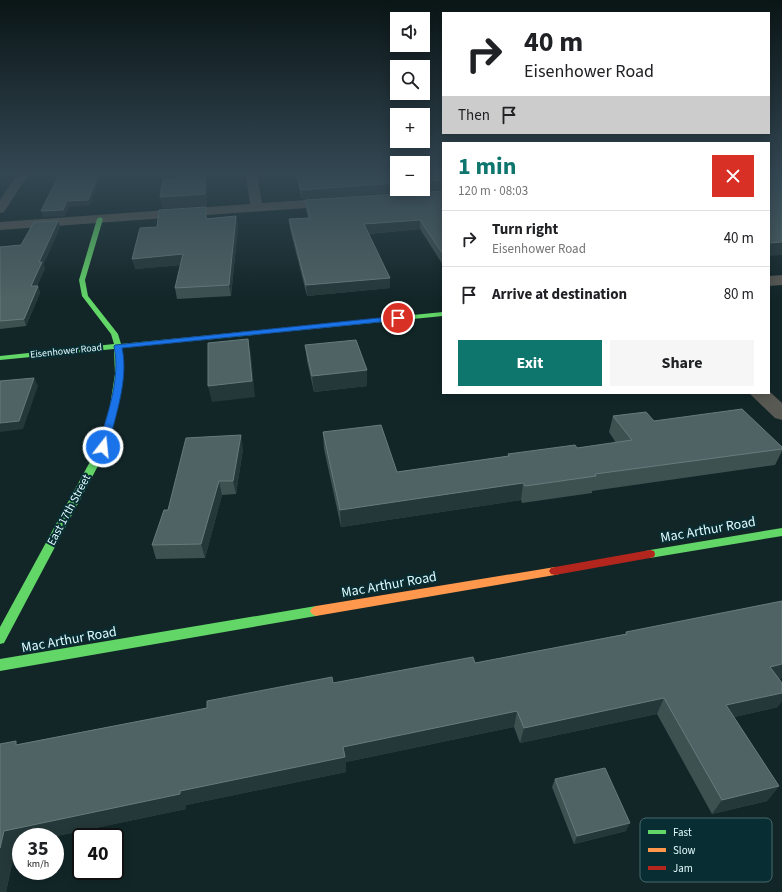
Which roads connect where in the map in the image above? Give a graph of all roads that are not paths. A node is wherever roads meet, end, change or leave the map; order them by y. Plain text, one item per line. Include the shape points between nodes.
1 (134, 217) edge
2 (100, 219) junction
3 (0, 226) edge
4 (782, 280) edge
5 (770, 281) edge
6 (442, 314) edge
7 (118, 346) junction
8 (0, 358) edge
9 (760, 394) edge
10 (782, 414) edge
11 (782, 532) edge
12 (0, 639) edge
13 (0, 666) edge

1 - 2 street
2 - 3 street
2 - 7 street, East 17th Street via 82,281 87,301 114,334
4 - 5 street
6 - 7 street, Eisenhower Road
7 - 8 street, Eisenhower Road
7 - 12 street, East 17th Street via 120,358 117,391 103,447
9 - 10 street
11 - 13 street, Mac Arthur Road

